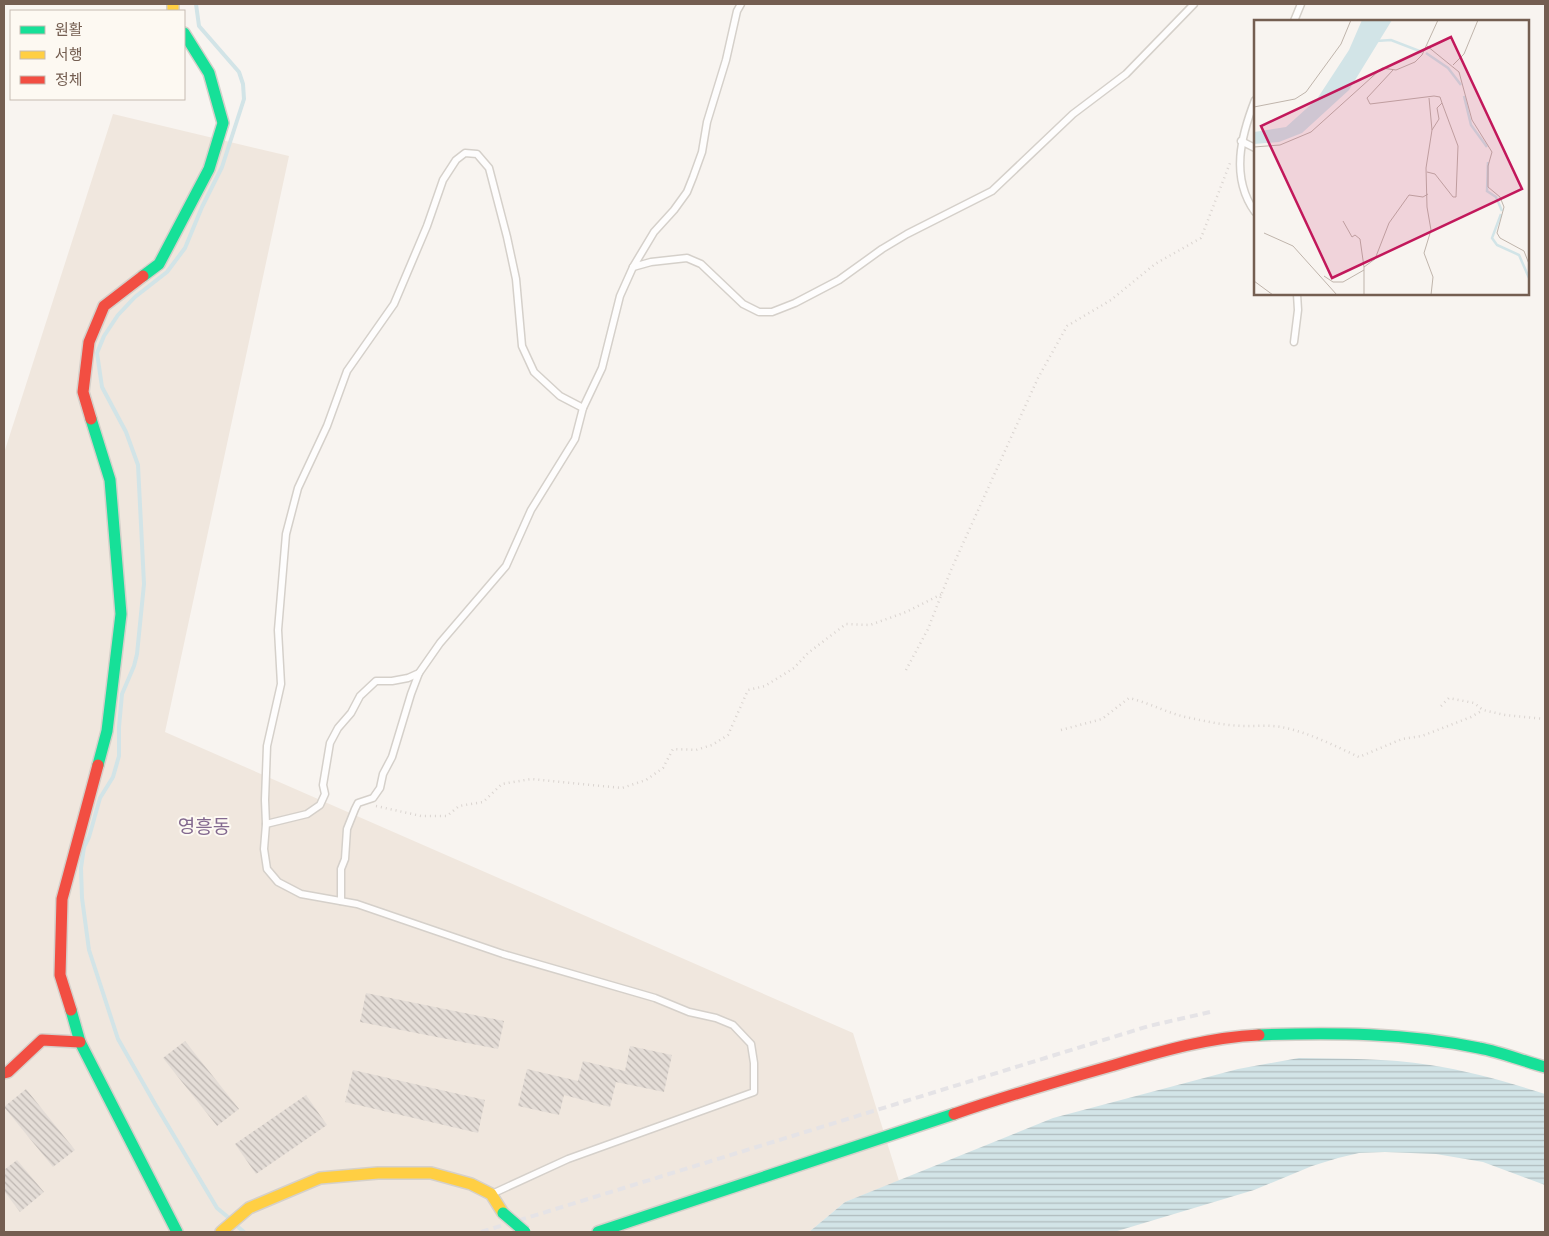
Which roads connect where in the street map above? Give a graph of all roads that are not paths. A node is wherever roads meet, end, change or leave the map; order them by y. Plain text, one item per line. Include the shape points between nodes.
1 (741, 4) edge
2 (1194, 4) edge
3 (1301, 4) edge
4 (1294, 20) edge
5 (185, 35) edge
6 (1254, 103) edge
7 (1241, 141) junction
8 (1254, 148) edge
9 (1254, 210) edge
10 (633, 267) junction
11 (1297, 295) edge
12 (1294, 342) dead end
13 (583, 408) junction
14 (419, 673) junction
15 (266, 824) junction
16 (341, 900) junction
17 (80, 1042) junction
18 (1545, 1067) edge
19 (4, 1073) edge
20 (491, 1194) junction
21 (177, 1232) edge
22 (221, 1232) edge
23 (525, 1232) edge
24 (598, 1232) edge

1 - 10 lane via 736,11 702,152 687,192 654,232
2 - 10 lane via 1126,74 1073,114 992,191 907,234 839,280 795,303 772,312 759,312 743,304 701,264 686,258
3 - 4 lane
5 - 17 street via 209,73 223,123 209,169 159,264 104,306 89,342 83,392 110,480 121,614 107,731 62,900 60,975
6 - 7 lane
7 - 8 lane
7 - 9 lane via 1240,171 1247,200
10 - 13 lane via 620,296 602,368
11 - 12 lane
13 - 14 lane via 575,439 531,510 506,566 440,643
13 - 15 lane via 560,396 534,372 522,346 516,279 489,168 477,154 465,153 456,160 443,180 394,304 347,371 327,426 298,488 286,534 278,630 281,684 267,746
14 - 15 lane via 392,681 376,680 360,696 330,743 323,785 325,794 320,806 307,814
14 - 16 lane via 380,788 373,798 358,803 347,829
15 - 16 lane via 264,849 267,869 278,882 301,894
16 - 20 lane via 504,954 716,1018 733,1025 751,1044 754,1092 568,1159
17 - 19 street via 42,1040
17 - 21 street
18 - 24 street via 1480,1048 1393,1035 1306,1033 1233,1036 1162,1051 1019,1092
20 - 22 street via 471,1184 431,1173 320,1178 249,1208
20 - 23 street, bridge via 503,1213

